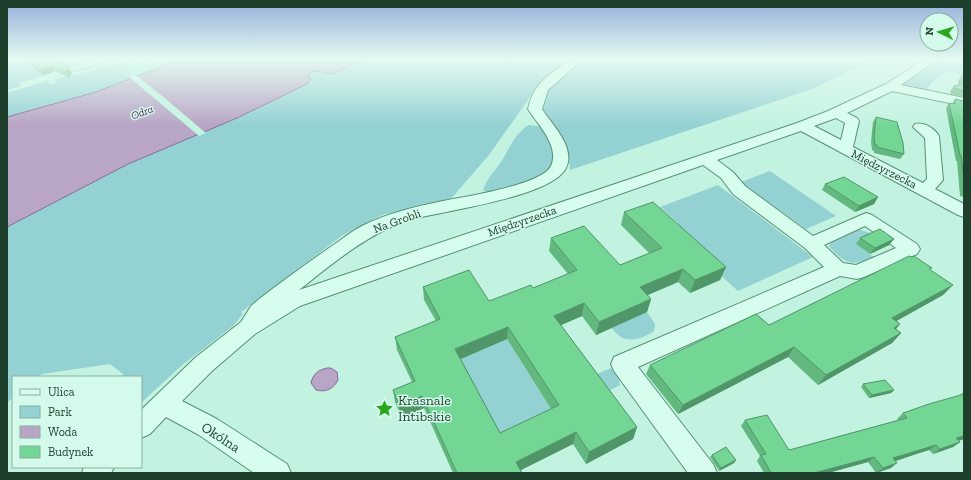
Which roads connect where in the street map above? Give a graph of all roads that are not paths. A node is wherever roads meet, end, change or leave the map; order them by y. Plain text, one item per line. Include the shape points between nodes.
1 (550, 81) edge
2 (898, 81) edge
3 (890, 87) junction
4 (964, 102) edge
5 (836, 112) junction
6 (802, 126) junction
7 (920, 127) dead end
8 (843, 147) junction
9 (704, 159) junction
10 (925, 190) junction
11 (964, 211) edge
12 (811, 244) junction
13 (838, 269) junction
14 (248, 328) junction
15 (163, 403) junction
16 (142, 425) edge
17 (278, 473) edge
18 (704, 473) edge

1 - 14 street, Na Grobli via 542,88 536,99 535,109 553,134 560,149 560,162 552,175 534,185 418,212 372,228 334,253 265,306
2 - 3 street, Międzyrzecka
3 - 4 street
3 - 5 street, Międzyrzecka
5 - 6 street, Międzyrzecka
5 - 8 street, Międzyrzecka via 852,121 847,144
6 - 8 street, Międzyrzecka
6 - 9 street, Międzyrzecka
7 - 10 street, Międzyrzecka via 932,136 936,180
8 - 10 street, Międzyrzecka
9 - 12 street via 727,175 739,190
9 - 14 street, Międzyrzecka via 293,300
10 - 11 street, Międzyrzecka
12 - 13 street
12 - 13 street via 866,219 910,249 857,272
13 - 18 street via 622,364
14 - 15 street, Na Grobli via 204,364
15 - 16 street, Na Grobli
15 - 17 street, Okólna via 208,426

